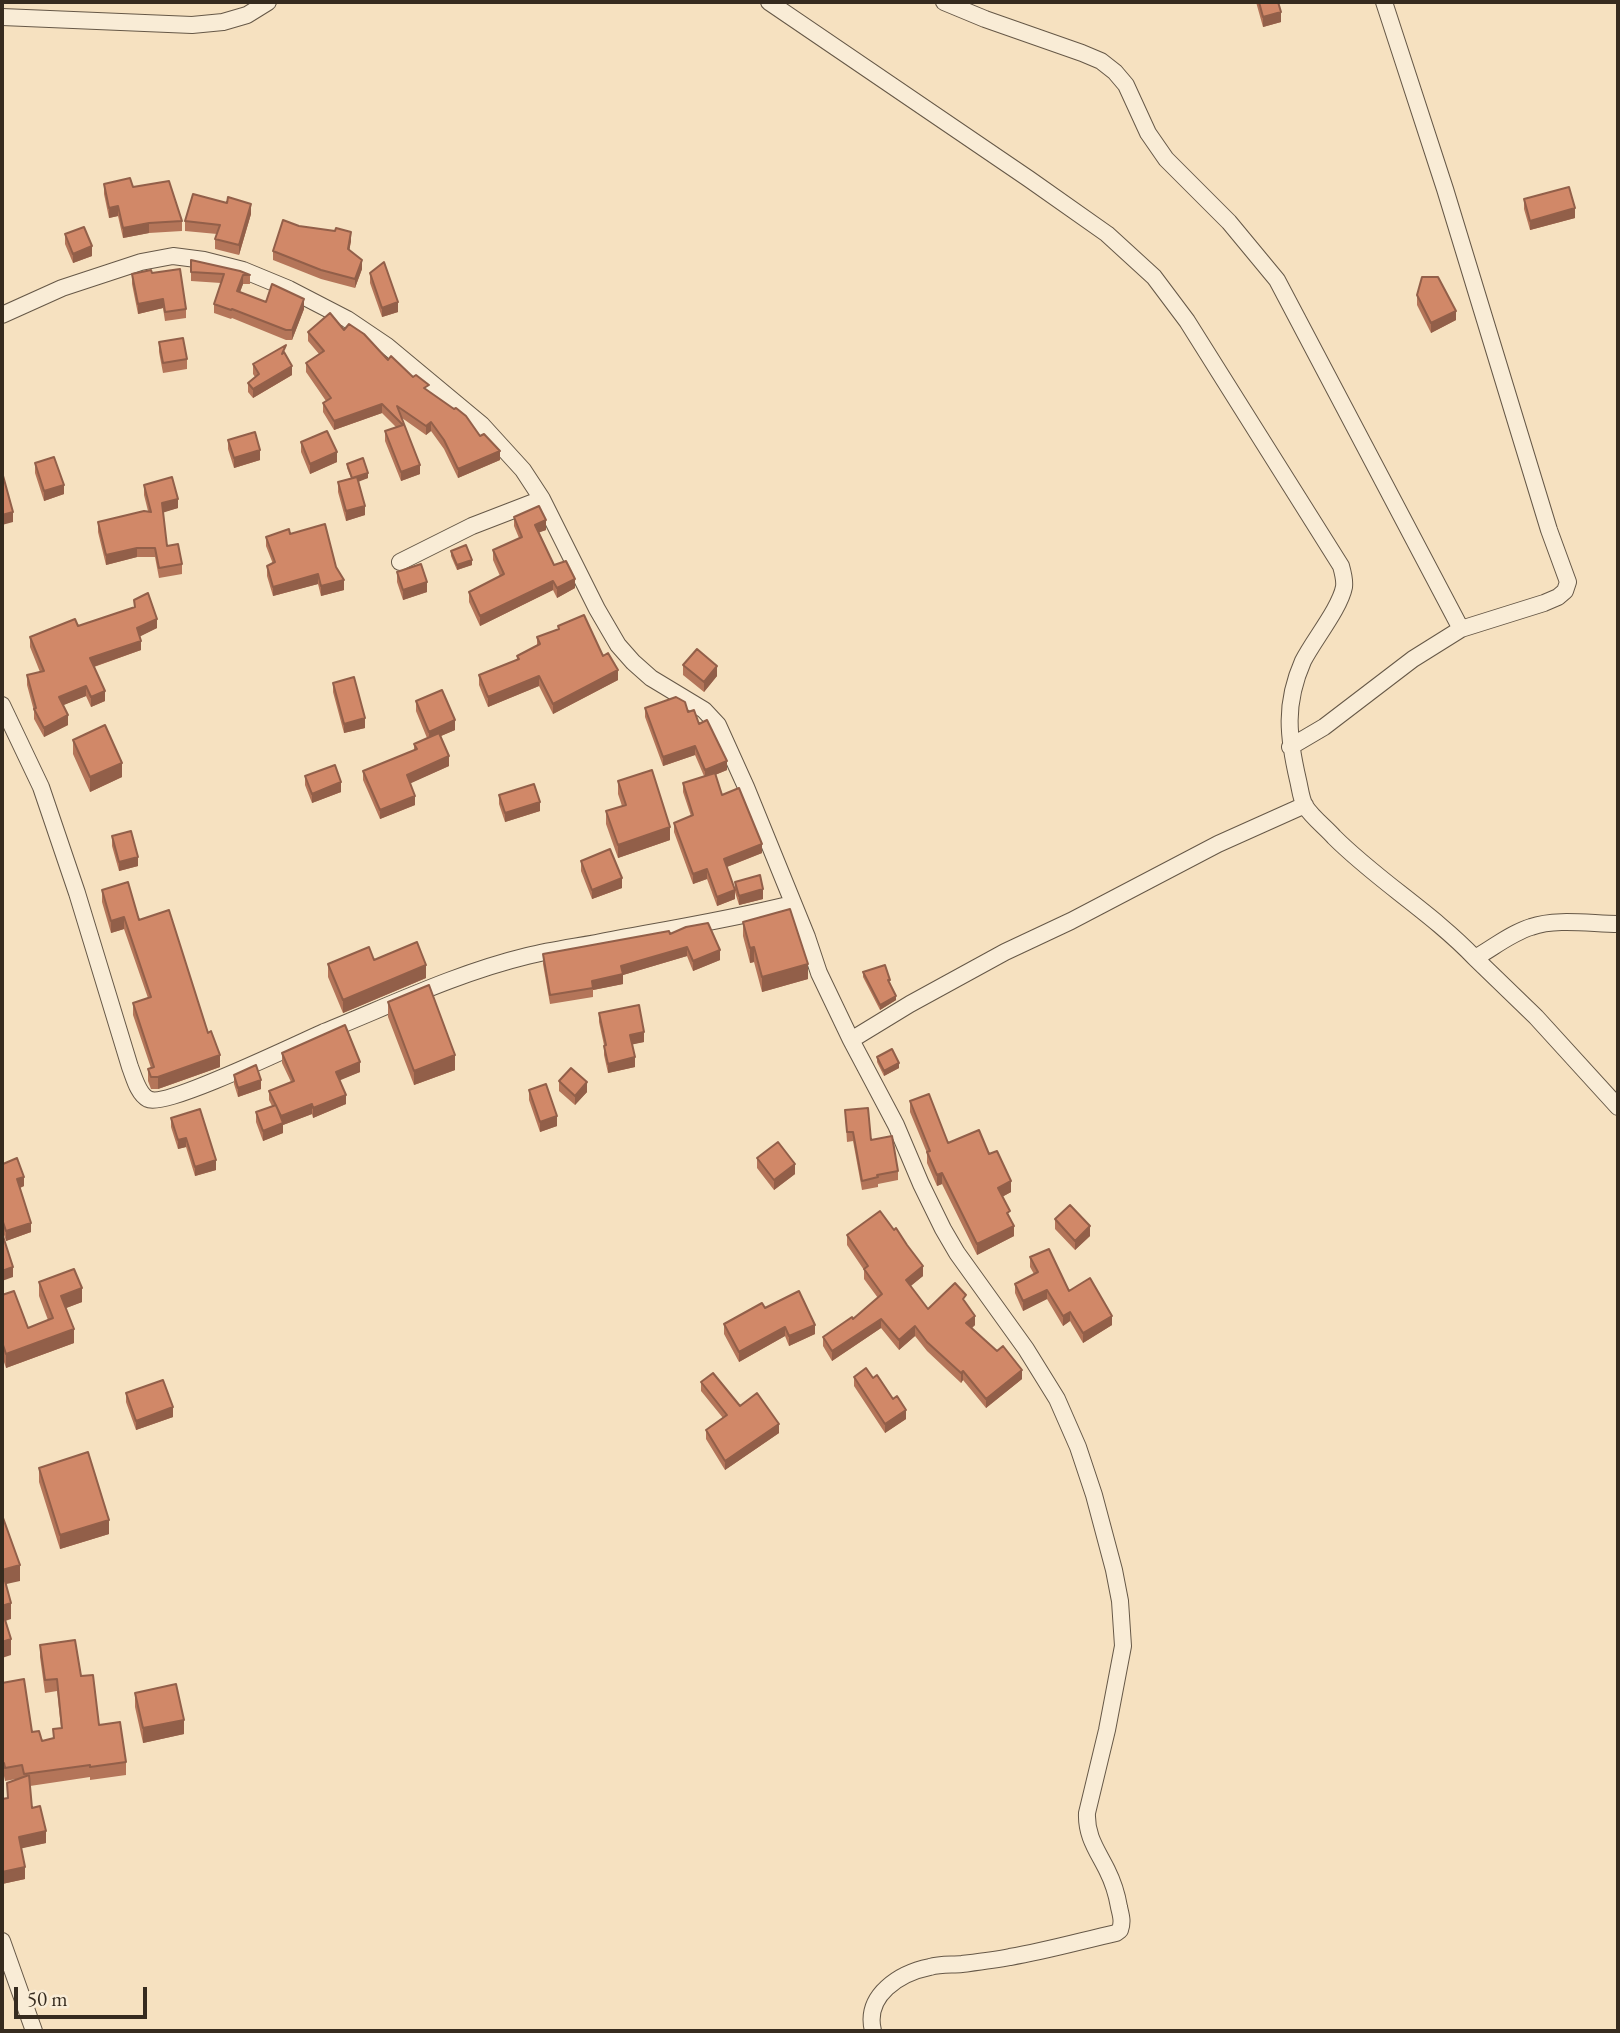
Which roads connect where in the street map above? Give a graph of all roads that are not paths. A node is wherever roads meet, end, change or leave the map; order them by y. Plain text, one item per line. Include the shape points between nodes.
1 (268, 2) edge
2 (769, 2) edge
3 (944, 2) edge
4 (1384, 2) edge
5 (2, 17) edge
6 (2, 316) edge
7 (542, 499) junction
8 (400, 562) dead end
9 (1461, 629) junction
10 (2, 705) edge
11 (1290, 747) junction
12 (1305, 805) junction
13 (792, 904) junction
14 (1618, 924) edge
15 (1475, 958) junction
16 (851, 1040) junction
17 (1618, 1107) edge
18 (2, 1941) edge
19 (34, 2031) edge
20 (873, 2031) edge

1 - 5 street via 247,15 191,25
2 - 11 street via 1107,234 1154,277 1175,304 1344,577 1344,588 1304,660 1290,701
3 - 9 street via 1101,61 1126,85 1147,133 1166,159 1229,222 1277,280
4 - 9 street via 1568,582 1565,591 1551,600
6 - 7 street via 62,288 141,262 173,256 243,270 325,307 387,346 482,425 523,470
7 - 8 street via 472,526
7 - 13 street via 618,645 651,678 704,710 718,725
9 - 11 street
10 - 13 street via 41,787 130,1067 140,1090 153,1101 191,1090 491,966
11 - 12 street
12 - 15 street via 1365,865
12 - 16 street via 1218,844 995,958
13 - 16 street
14 - 15 street via 1533,926
15 - 17 street
16 - 20 street via 957,1254 1058,1399 1105,1534 1120,1601 1123,1646 1086,1823 1114,1887 1122,1919 1120,1930 1058,1948 930,1966 884,1989 872,2014
18 - 19 street

